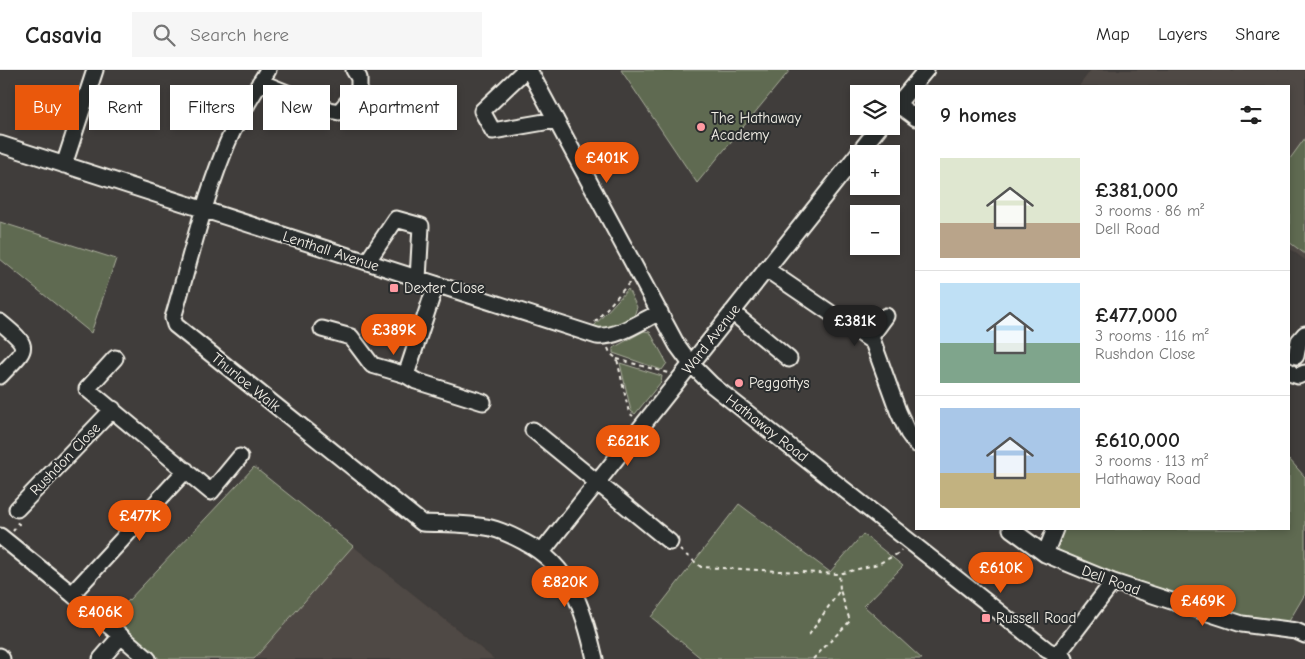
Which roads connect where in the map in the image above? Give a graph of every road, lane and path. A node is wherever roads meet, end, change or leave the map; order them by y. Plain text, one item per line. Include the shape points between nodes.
1 (95, 70) edge
2 (354, 70) edge
3 (527, 70) edge
4 (926, 70) edge
5 (264, 76) edge
6 (900, 101) edge
7 (900, 111) edge
8 (915, 118) edge
9 (556, 120) junction
10 (873, 135) edge
11 (0, 144) edge
12 (64, 165) junction
13 (204, 209) junction
14 (367, 262) junction
15 (766, 269) junction
16 (639, 273) junction
17 (418, 279) junction
18 (436, 284) junction
19 (660, 312) junction
20 (732, 312) junction
21 (886, 316) dead end
22 (0, 322) edge
23 (322, 329) dead end
24 (585, 333) junction
25 (1305, 334) edge
26 (606, 337) junction
27 (869, 339) junction
28 (116, 358) dead end
29 (617, 358) junction
30 (1296, 359) edge
31 (789, 360) dead end
32 (691, 364) junction
33 (1290, 372) edge
34 (1305, 373) edge
35 (406, 375) junction
36 (0, 376) edge
37 (681, 377) junction
38 (473, 404) dead end
39 (112, 409) junction
40 (643, 423) junction
41 (533, 430) dead end
42 (914, 433) edge
43 (240, 457) dead end
44 (186, 470) junction
45 (597, 482) junction
46 (15, 515) joint
47 (1012, 530) edge
48 (1055, 530) edge
49 (4, 531) edge
50 (907, 539) junction
51 (670, 542) joint
52 (542, 552) junction
53 (1045, 554) junction
54 (840, 574) junction
55 (1113, 582) junction
56 (840, 590) junction
57 (72, 594) junction
58 (809, 635) dead end
59 (1305, 635) edge
60 (121, 636) junction
61 (0, 656) edge
62 (815, 658) edge
63 (1059, 658) edge
64 (2, 659) edge
65 (101, 659) edge
66 (148, 659) edge
67 (595, 659) edge

1 - 12 street
2 - 5 street, Thurloe Walk via 359,78 359,88 339,112 329,110
3 - 9 street, Hathaway Road
3 - 9 street, Hathaway Road via 482,110 493,131
4 - 6 street
5 - 13 street, Thurloe Walk via 223,153
7 - 8 street
9 - 16 street, Hathaway Road
10 - 15 street, Ward Avenue
11 - 12 street, Lenthall Avenue
12 - 13 street, Lenthall Avenue
13 - 14 street, Lenthall Avenue
13 - 52 street, Thurloe Walk via 173,318 175,325 422,523 493,529
14 - 17 street, Lenthall Avenue
14 - 17 street via 396,218 421,226
15 - 20 street, Ward Avenue
15 - 27 street
16 - 19 street, Hathaway Road
16 - 24 path
17 - 18 street, Lenthall Avenue
18 - 24 street, Lenthall Avenue
18 - 35 street
19 - 26 street
19 - 32 street, Hathaway Road
20 - 31 street
20 - 32 street, Ward Avenue
21 - 27 street
22 - 36 street via 20,338 23,348
23 - 35 street via 351,337 376,374
24 - 26 street, Lenthall Avenue
25 - 30 street via 1299,341
26 - 29 path via 610,353
27 - 42 street
28 - 39 street, Rushdon Close via 87,389
29 - 37 path
29 - 40 path via 629,412
32 - 37 street, Ward Avenue
32 - 50 street, Hathaway Road via 712,385
33 - 34 street via 1298,376
35 - 38 street
37 - 40 street, Ward Avenue
39 - 44 street, Rushdon Close
39 - 46 street, Rushdon Close
40 - 45 street, Ward Avenue
41 - 45 street
43 - 44 street, Rushdon Close via 211,492
44 - 57 street
45 - 51 street
45 - 52 street, Ward Avenue
46 - 49 path via 19,524 13,531
47 - 53 street, Dell Road
48 - 53 street
49 - 57 street
50 - 54 path via 899,553 878,564
50 - 63 street, Hathaway Road
51 - 54 path via 701,567
52 - 67 street via 574,593
53 - 55 street, Dell Road
54 - 56 path
55 - 59 street, Dell Road via 1242,624
55 - 63 street via 1063,645
56 - 58 path
56 - 62 path via 850,621
57 - 60 street
60 - 65 street
60 - 66 street
61 - 64 street

